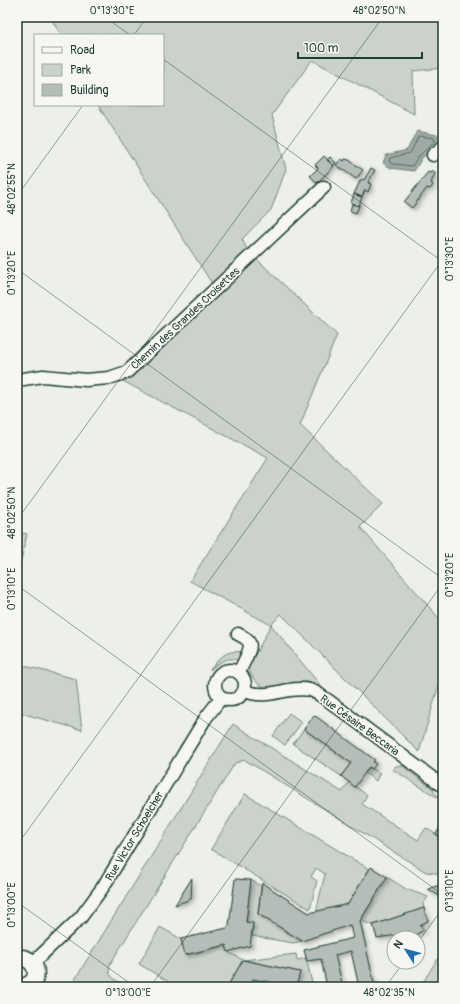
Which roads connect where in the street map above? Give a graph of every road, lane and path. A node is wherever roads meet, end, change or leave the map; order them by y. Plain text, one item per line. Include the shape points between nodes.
1 (443, 147) edge
2 (433, 155) dead end
3 (324, 188) dead end
4 (17, 380) edge
5 (238, 634) dead end
6 (239, 672) junction
7 (245, 691) junction
8 (221, 698) junction
9 (443, 786) edge
10 (17, 958) edge
11 (33, 963) junction
12 (24, 986) edge

1 - 2 street
3 - 4 street, Chemin des Grandes Croisettes via 127,372 109,378 86,380 43,376
5 - 6 street via 246,637 251,649
6 - 7 street via 244,679
6 - 8 street via 228,670 218,676 215,688
7 - 8 street via 236,699
7 - 9 street, Rue Césaire Beccaria via 260,695 300,689 312,690
8 - 11 street, Rue Victor Schoelcher via 201,726 103,887 81,917
10 - 11 main road via 26,958
11 - 12 main road via 36,974

